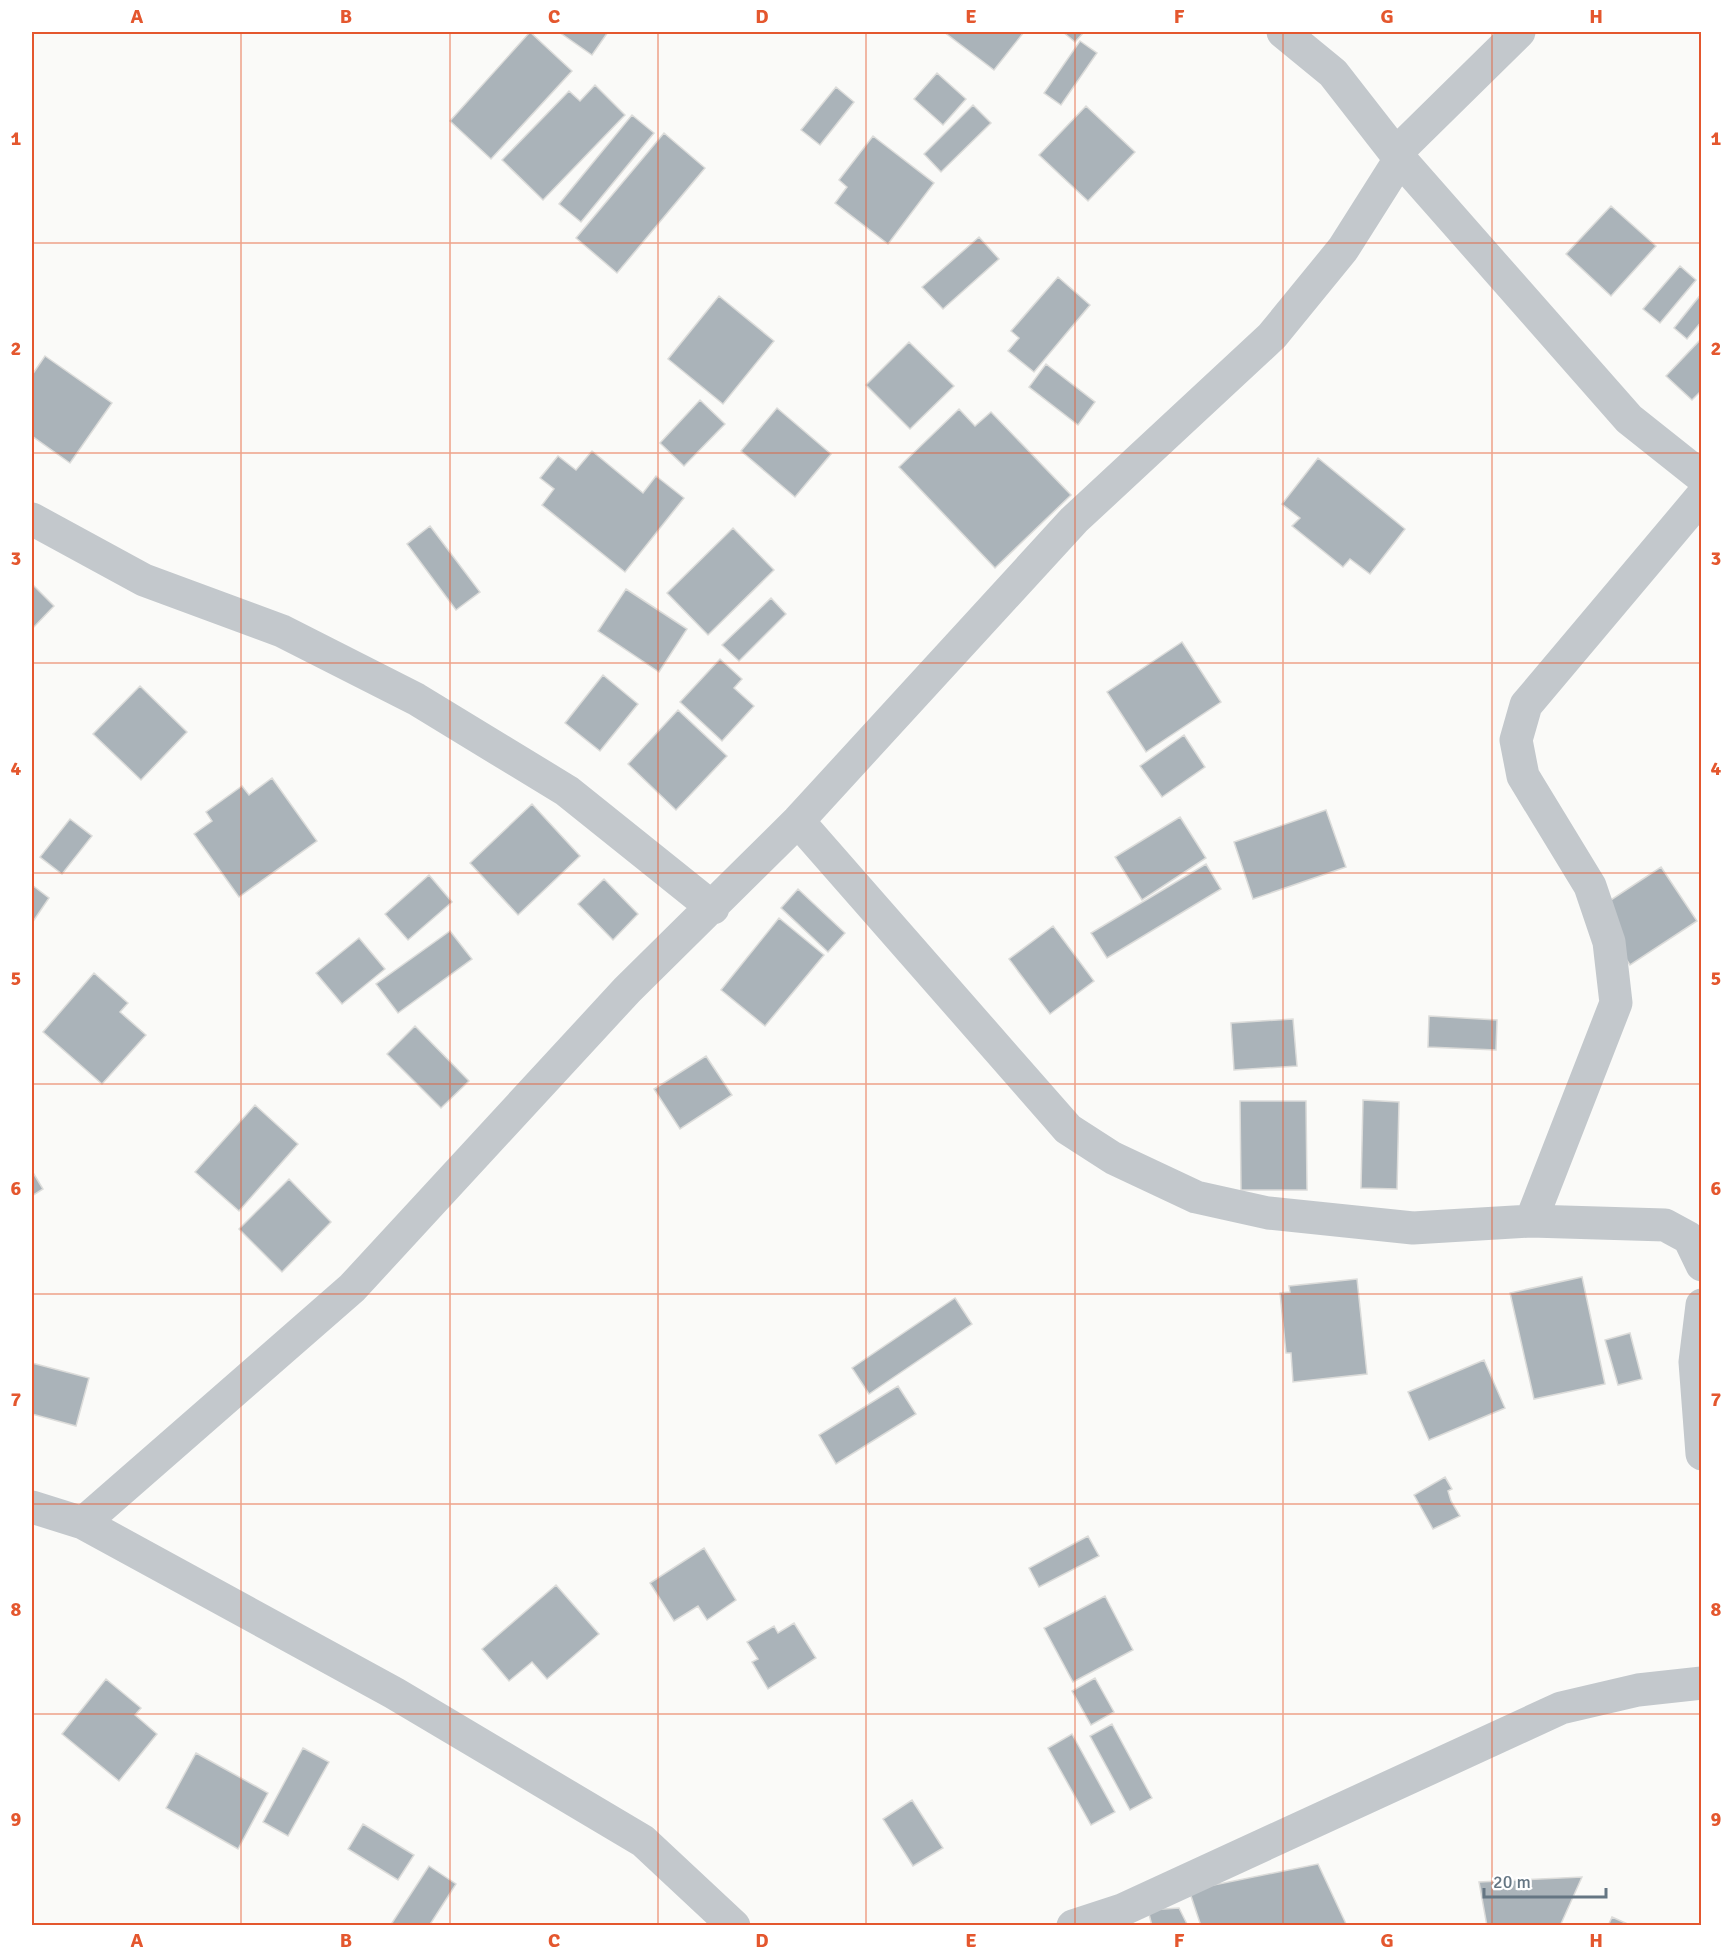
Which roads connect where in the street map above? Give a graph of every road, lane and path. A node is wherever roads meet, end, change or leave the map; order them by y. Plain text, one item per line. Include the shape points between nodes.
1 (1283, 32) edge
2 (1519, 32) edge
3 (1400, 159) junction
4 (1701, 477) edge
5 (1701, 496) edge
6 (32, 519) edge
7 (798, 821) junction
8 (713, 908) junction
9 (1531, 1221) junction
10 (1701, 1265) edge
11 (1701, 1305) edge
12 (1701, 1454) edge
13 (32, 1508) edge
14 (83, 1524) junction
15 (1701, 1683) edge
16 (734, 1926) edge
17 (1073, 1926) edge

1 - 3 street via 1333,73
2 - 3 street via 1398,151
3 - 4 street via 1629,419
3 - 7 street via 1343,249 1272,336 1074,520
5 - 9 street via 1526,705 1516,740 1523,776 1590,886 1609,942 1616,1003
6 - 8 street via 144,580 282,631 416,699 567,791
7 - 8 street
7 - 9 street via 1068,1129 1113,1158 1196,1197 1268,1213 1413,1228
8 - 14 street via 627,990 352,1288
9 - 10 street via 1665,1225 1689,1238
11 - 12 street via 1695,1362
13 - 14 street
14 - 16 street via 394,1693 643,1841
15 - 17 street via 1638,1690 1561,1708 1122,1910

